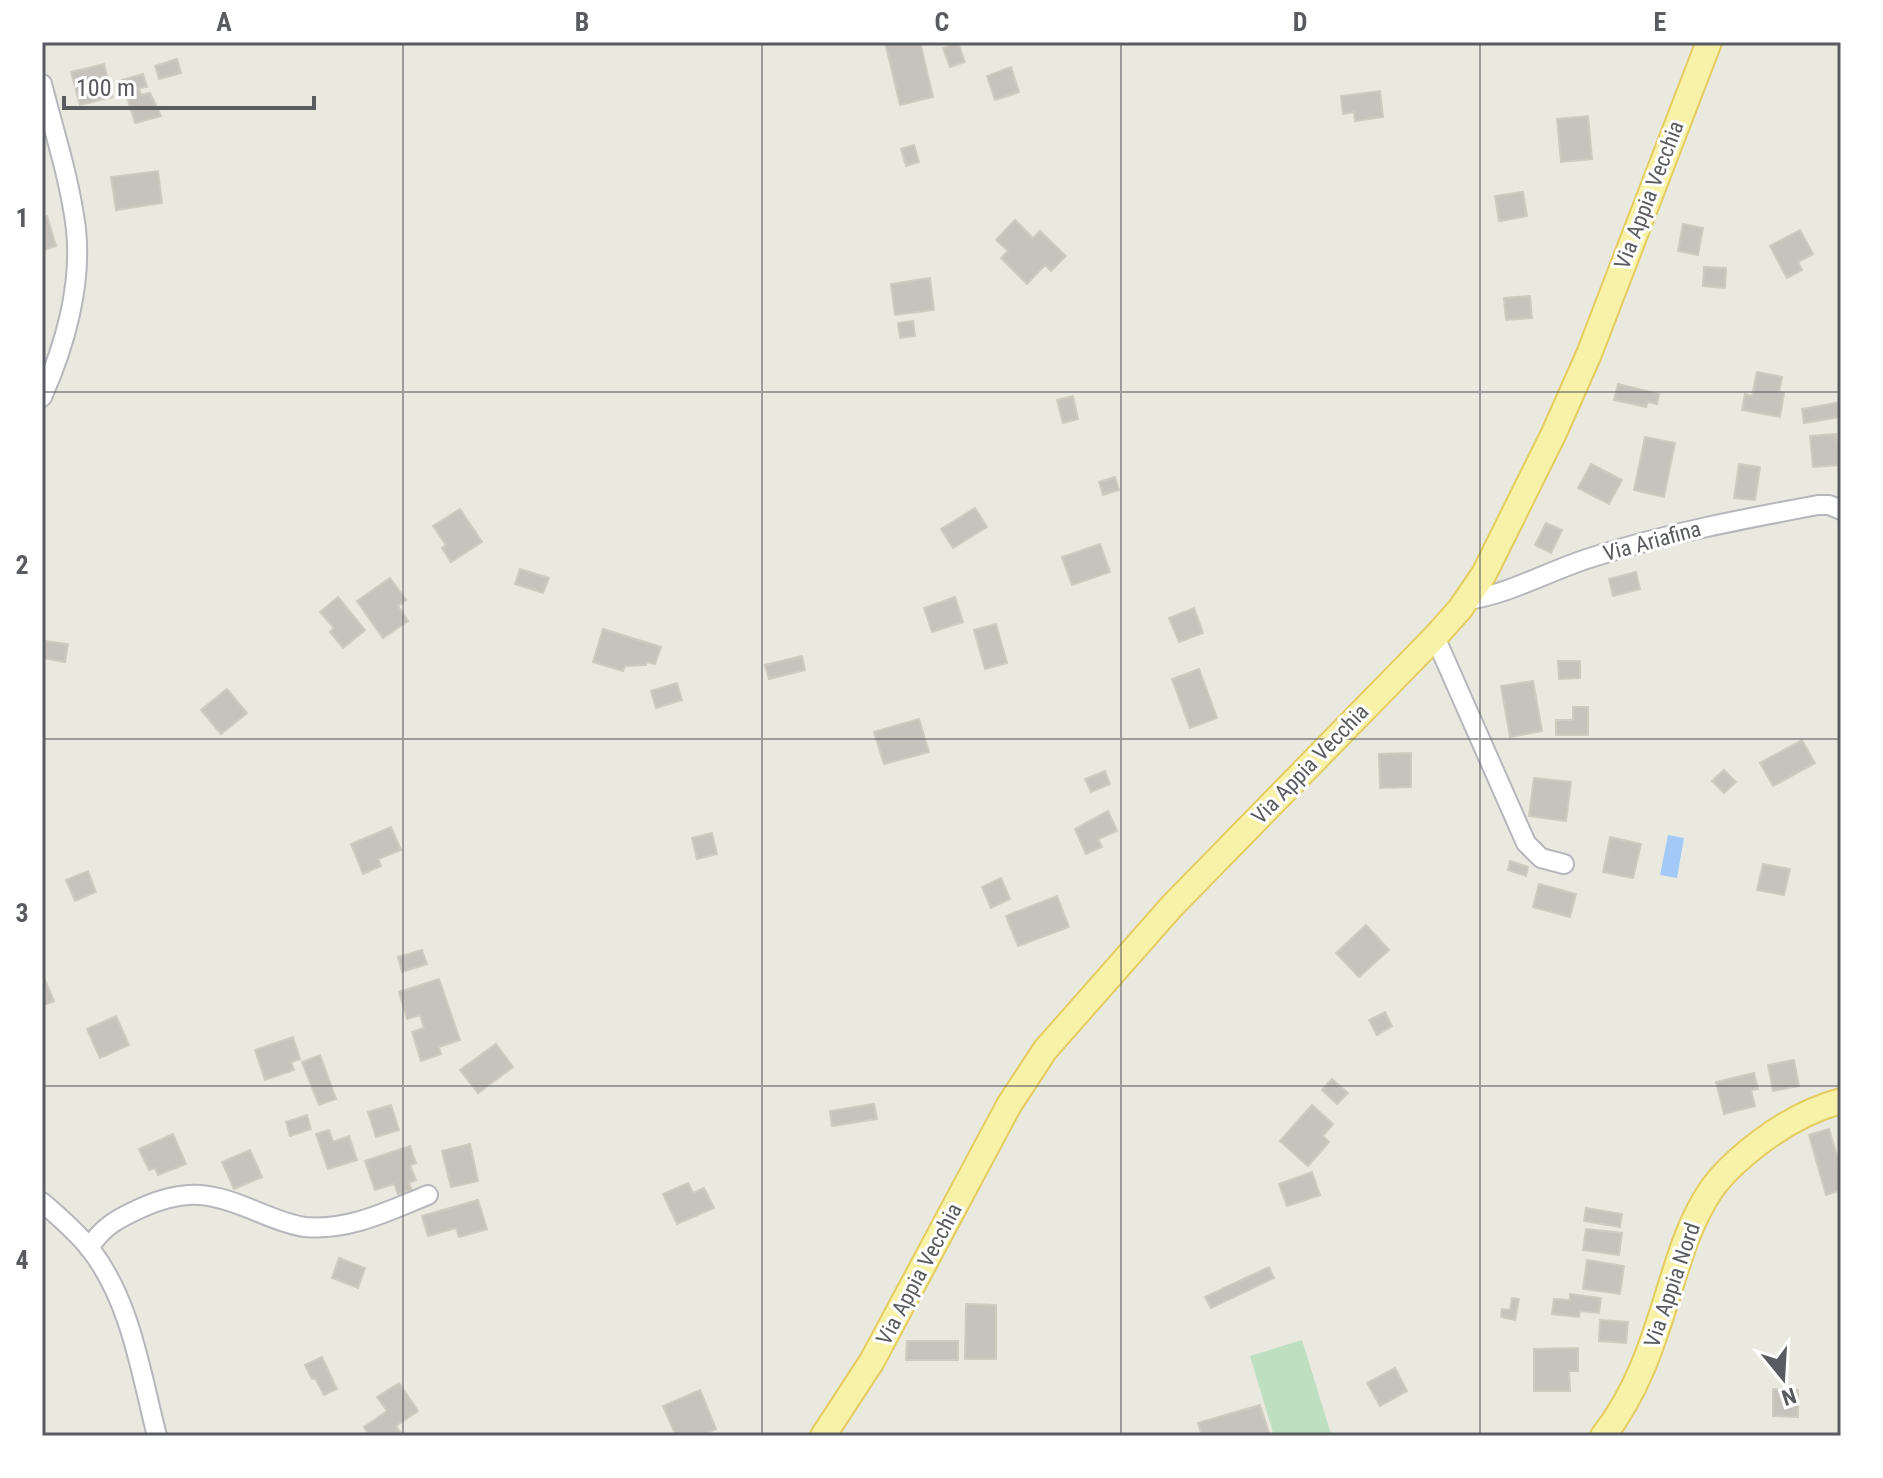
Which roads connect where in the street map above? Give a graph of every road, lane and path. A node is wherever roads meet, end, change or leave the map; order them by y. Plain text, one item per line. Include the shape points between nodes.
1 (1709, 42) edge
2 (42, 84) edge
3 (42, 397) edge
4 (1841, 510) edge
5 (1468, 600) junction
6 (1435, 637) junction
7 (1564, 864) dead end
8 (1841, 1101) edge
9 (428, 1195) dead end
10 (42, 1202) edge
11 (89, 1248) junction
12 (157, 1436) edge
13 (823, 1436) edge
14 (1603, 1436) edge

1 - 5 main road, Via Appia Vecchia via 1575,386
2 - 3 street via 70,195 77,256 63,342
4 - 5 street, Via Ariafina via 1818,505 1691,529
5 - 6 main road, Via Appia Vecchia
6 - 7 street via 1526,843 1541,858
6 - 13 main road, Via Appia Vecchia via 1161,916 1037,1060 872,1361
8 - 14 main road, Via Appia Nord via 1766,1137 1711,1190 1685,1240 1638,1379
9 - 11 street via 361,1221 308,1227 215,1196 177,1194 112,1222
10 - 11 street
11 - 12 street via 123,1312

